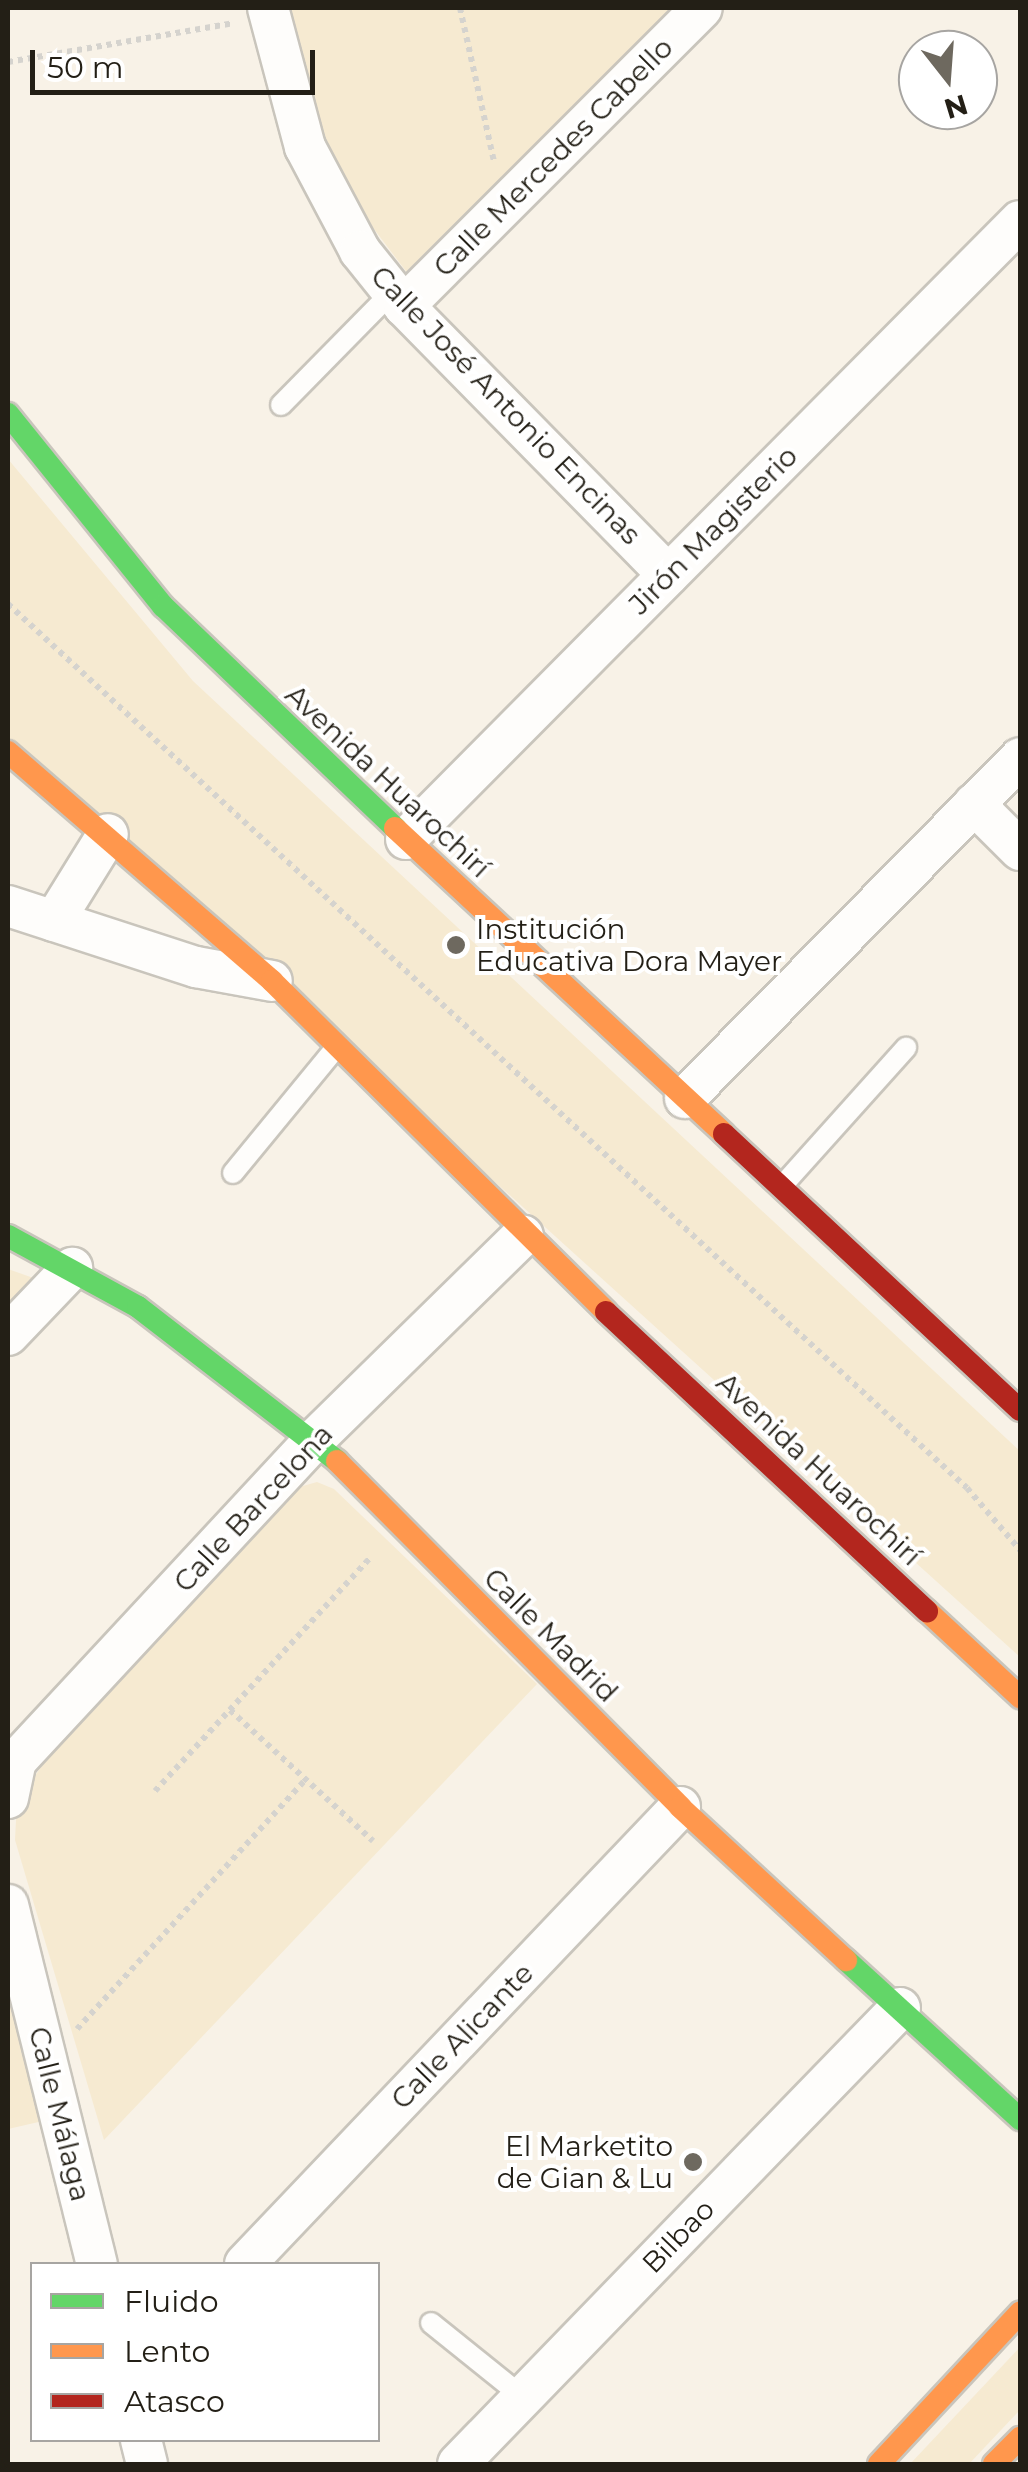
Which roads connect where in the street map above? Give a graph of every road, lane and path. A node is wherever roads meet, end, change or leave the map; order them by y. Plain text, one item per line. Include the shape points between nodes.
1 (460, 8) edge
2 (702, 8) edge
3 (268, 12) edge
4 (8, 62) edge
5 (504, 206) junction
6 (1020, 222) edge
7 (398, 299) junction
8 (281, 404) dead end
9 (8, 414) edge
10 (668, 575) junction
11 (8, 604) edge
12 (8, 752) edge
13 (1020, 758) edge
14 (974, 804) junction
15 (108, 834) junction
16 (406, 838) junction
17 (1020, 850) edge
18 (8, 906) edge
19 (54, 920) junction
20 (272, 981) junction
21 (336, 1047) junction
22 (906, 1048) dead end
23 (686, 1098) junction
24 (233, 1173) dead end
25 (780, 1187) junction
26 (523, 1235) junction
27 (8, 1236) edge
28 (72, 1268) junction
29 (8, 1335) edge
30 (1020, 1410) edge
31 (315, 1439) junction
32 (378, 1549) dead end
33 (1020, 1550) edge
34 (1020, 1697) edge
35 (230, 1710) junction
36 (10, 1775) edge
37 (306, 1779) junction
38 (156, 1791) dead end
39 (680, 1807) junction
40 (372, 1840) dead end
41 (8, 1905) edge
42 (900, 2008) junction
43 (45, 2056) junction
44 (1020, 2119) edge
45 (96, 2262) edge
46 (247, 2262) edge
47 (1020, 2313) edge
48 (431, 2323) dead end
49 (522, 2397) junction
50 (1020, 2438) edge
51 (458, 2464) edge
52 (879, 2464) edge
53 (994, 2464) edge

1 - 5 path
2 - 5 street, Calle Mercedes Cabello
3 - 4 path
3 - 7 street, Calle José Antonio Encinas via 312,165 339,218
5 - 7 street, Calle Mercedes Cabello
6 - 10 street, Jirón Magisterio
7 - 8 lane
7 - 10 street, Calle José Antonio Encinas
9 - 16 main road, Avenida Huarochirí via 164,606
10 - 16 street, Jirón Magisterio
11 - 33 path via 967,1488
12 - 15 main road, Avenida Huarochirí
13 - 14 street
14 - 17 street
14 - 23 street
15 - 19 street
15 - 20 main road, Avenida Huarochirí
16 - 23 main road, Avenida Huarochirí
18 - 19 street
19 - 20 street via 196,966
20 - 21 main road, Avenida Huarochirí
21 - 24 lane
21 - 26 main road, Avenida Huarochirí
22 - 25 lane
23 - 25 main road, Avenida Huarochirí
25 - 30 main road, Avenida Huarochirí
26 - 31 street, Calle Barcelona
26 - 34 main road, Avenida Huarochirí
27 - 28 main road, Calle Madrid
28 - 29 street
28 - 31 main road, Calle Madrid via 138,1306
31 - 36 street, Calle Barcelona
31 - 39 main road, Calle Madrid
32 - 35 path
35 - 37 path
35 - 38 path
37 - 40 path
37 - 43 path
39 - 42 main road, Calle Madrid
39 - 46 street, Calle Alicante
41 - 43 street, Calle Málaga
42 - 44 main road, Calle Madrid
42 - 49 street, Bilbao
43 - 45 street, Calle Málaga
47 - 52 main road
48 - 49 lane
49 - 51 street, Bilbao
50 - 53 main road

